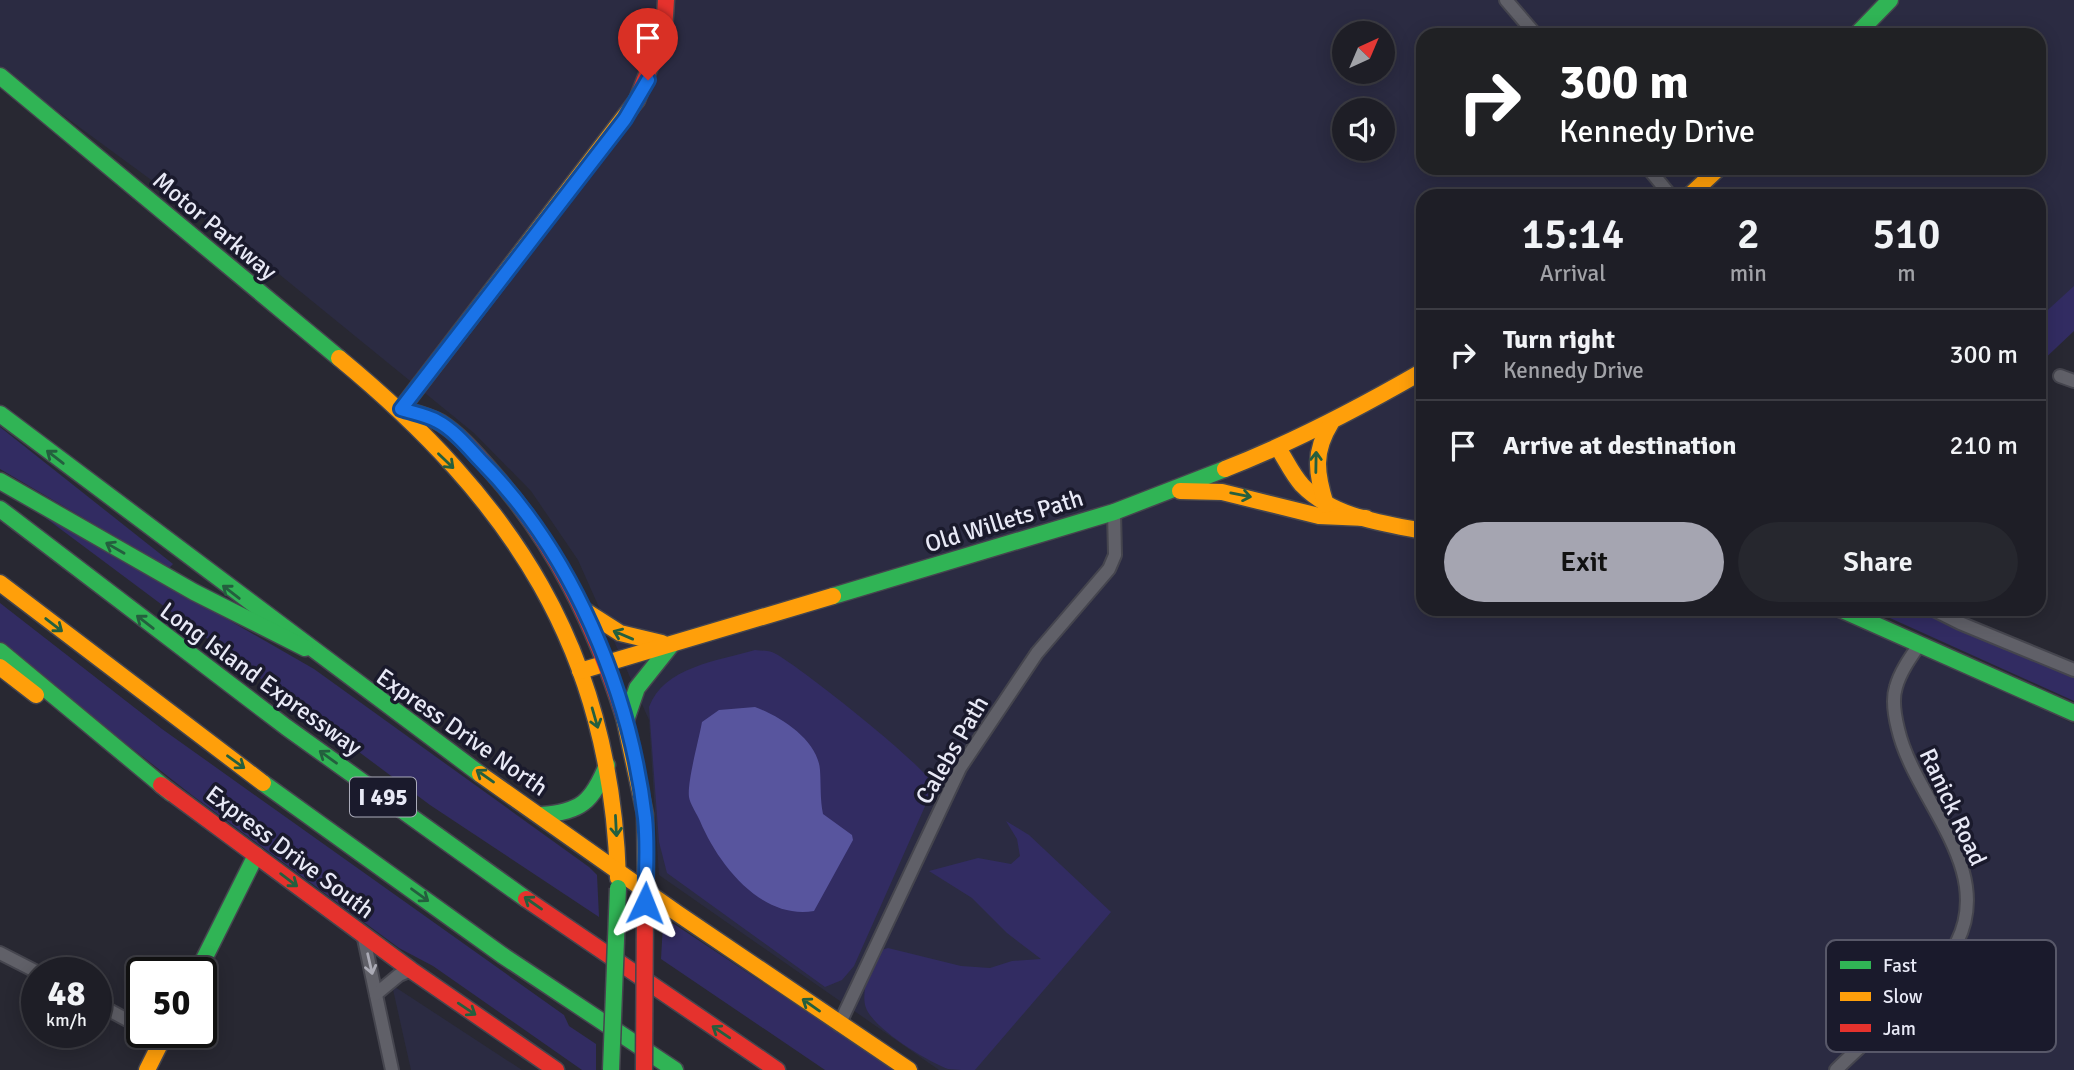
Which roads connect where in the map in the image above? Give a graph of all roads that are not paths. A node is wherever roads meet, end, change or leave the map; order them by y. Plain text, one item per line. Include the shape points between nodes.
1 (666, 0) edge
2 (1506, 0) edge
3 (1890, 0) edge
4 (1530, 28) edge
5 (1863, 28) edge
6 (0, 76) edge
7 (1654, 175) edge
8 (1712, 175) edge
9 (1665, 189) edge
10 (1696, 189) edge
11 (1416, 375) edge
12 (2060, 376) dead end
13 (2074, 381) edge
14 (401, 409) junction
15 (0, 414) edge
16 (1332, 421) junction
17 (1279, 448) junction
18 (0, 481) edge
19 (1173, 491) junction
20 (1326, 505) junction
21 (0, 509) edge
22 (1114, 512) junction
23 (1366, 518) junction
24 (1416, 529) edge
25 (0, 583) edge
26 (581, 607) junction
27 (1855, 616) edge
28 (1946, 616) edge
29 (673, 644) junction
30 (1919, 645) junction
31 (305, 648) junction
32 (0, 651) edge
33 (606, 664) junction
34 (0, 667) edge
35 (2074, 670) edge
36 (580, 671) junction
37 (2074, 713) edge
38 (625, 724) junction
39 (607, 765) junction
40 (171, 793) junction
41 (541, 816) junction
42 (256, 855) junction
43 (618, 871) junction
44 (646, 896) junction
45 (363, 934) junction
46 (1958, 940) edge
47 (0, 953) edge
48 (205, 957) edge
49 (21, 964) edge
50 (411, 970) junction
51 (376, 994) junction
52 (839, 1025) junction
53 (155, 1048) edge
54 (1854, 1052) edge
55 (147, 1070) edge
56 (392, 1070) edge
57 (556, 1070) edge
58 (611, 1070) edge
59 (644, 1070) edge
60 (675, 1070) edge
61 (778, 1070) edge
62 (909, 1070) edge
63 (1836, 1070) edge

1 - 14 main road via 664,31 641,94
2 - 4 street
3 - 5 main road
6 - 14 main road, Motor Parkway
7 - 9 street
8 - 10 main road
11 - 16 main road, Old Willets Path
12 - 13 street
14 - 26 main road, Motor Parkway via 438,421 500,479 541,534
14 -> 36 main road, Motor Parkway via 422,438 502,522 531,568
31 -> 15 main road, Express Drive North
16 - 17 main road, Old Willets Path
20 -> 16 main road via 1315,458
17 - 19 main road, Old Willets Path
17 - 20 main road via 1301,484
31 -> 18 main road via 194,592
19 - 22 main road, Old Willets Path
19 -> 23 main road via 1222,492 1320,516
20 - 23 main road
61 -> 21 main road, Long Island Expressway / I 495 via 320,752
22 - 29 main road, Old Willets Path
22 - 52 street, Calebs Path via 1115,555 1108,569 1037,653 962,765
23 - 24 main road
25 -> 60 main road, I 495 via 297,807
29 -> 26 main road via 636,641 610,630
26 - 33 main road, Motor Parkway
27 - 30 main road
28 - 35 street
29 - 33 main road, Old Willets Path
29 - 38 main road via 641,679 629,702
30 - 37 main road
30 - 46 street, Ranick Road via 1895,688 1896,718 1903,752 1963,867 1968,893
41 -> 31 main road, Express Drive North
32 - 40 main road
33 - 36 main road, Old Willets Path
33 - 38 main road, Motor Parkway
34 - 40 main road, Express Drive South
36 -> 39 main road, Motor Parkway
38 - 44 main road, Motor Parkway via 645,817
39 - 41 main road via 596,792 578,810
39 -> 43 main road, Motor Parkway via 615,794
40 - 42 main road, Express Drive South
41 - 43 main road, Express Drive North
42 -> 45 main road, Express Drive South
42 - 48 main road
43 - 44 main road, Express Drive North
43 - 58 main road, Motor Parkway, bridge
52 -> 44 main road, Express Drive North
44 - 59 main road, Motor Parkway, bridge
45 - 50 main road, Express Drive South
45 -> 51 street
47 - 49 street
50 - 51 street
50 -> 57 main road, Express Drive South
51 - 56 street
52 - 62 main road, Express Drive North
53 - 55 main road
54 - 63 street, Ranick Road

